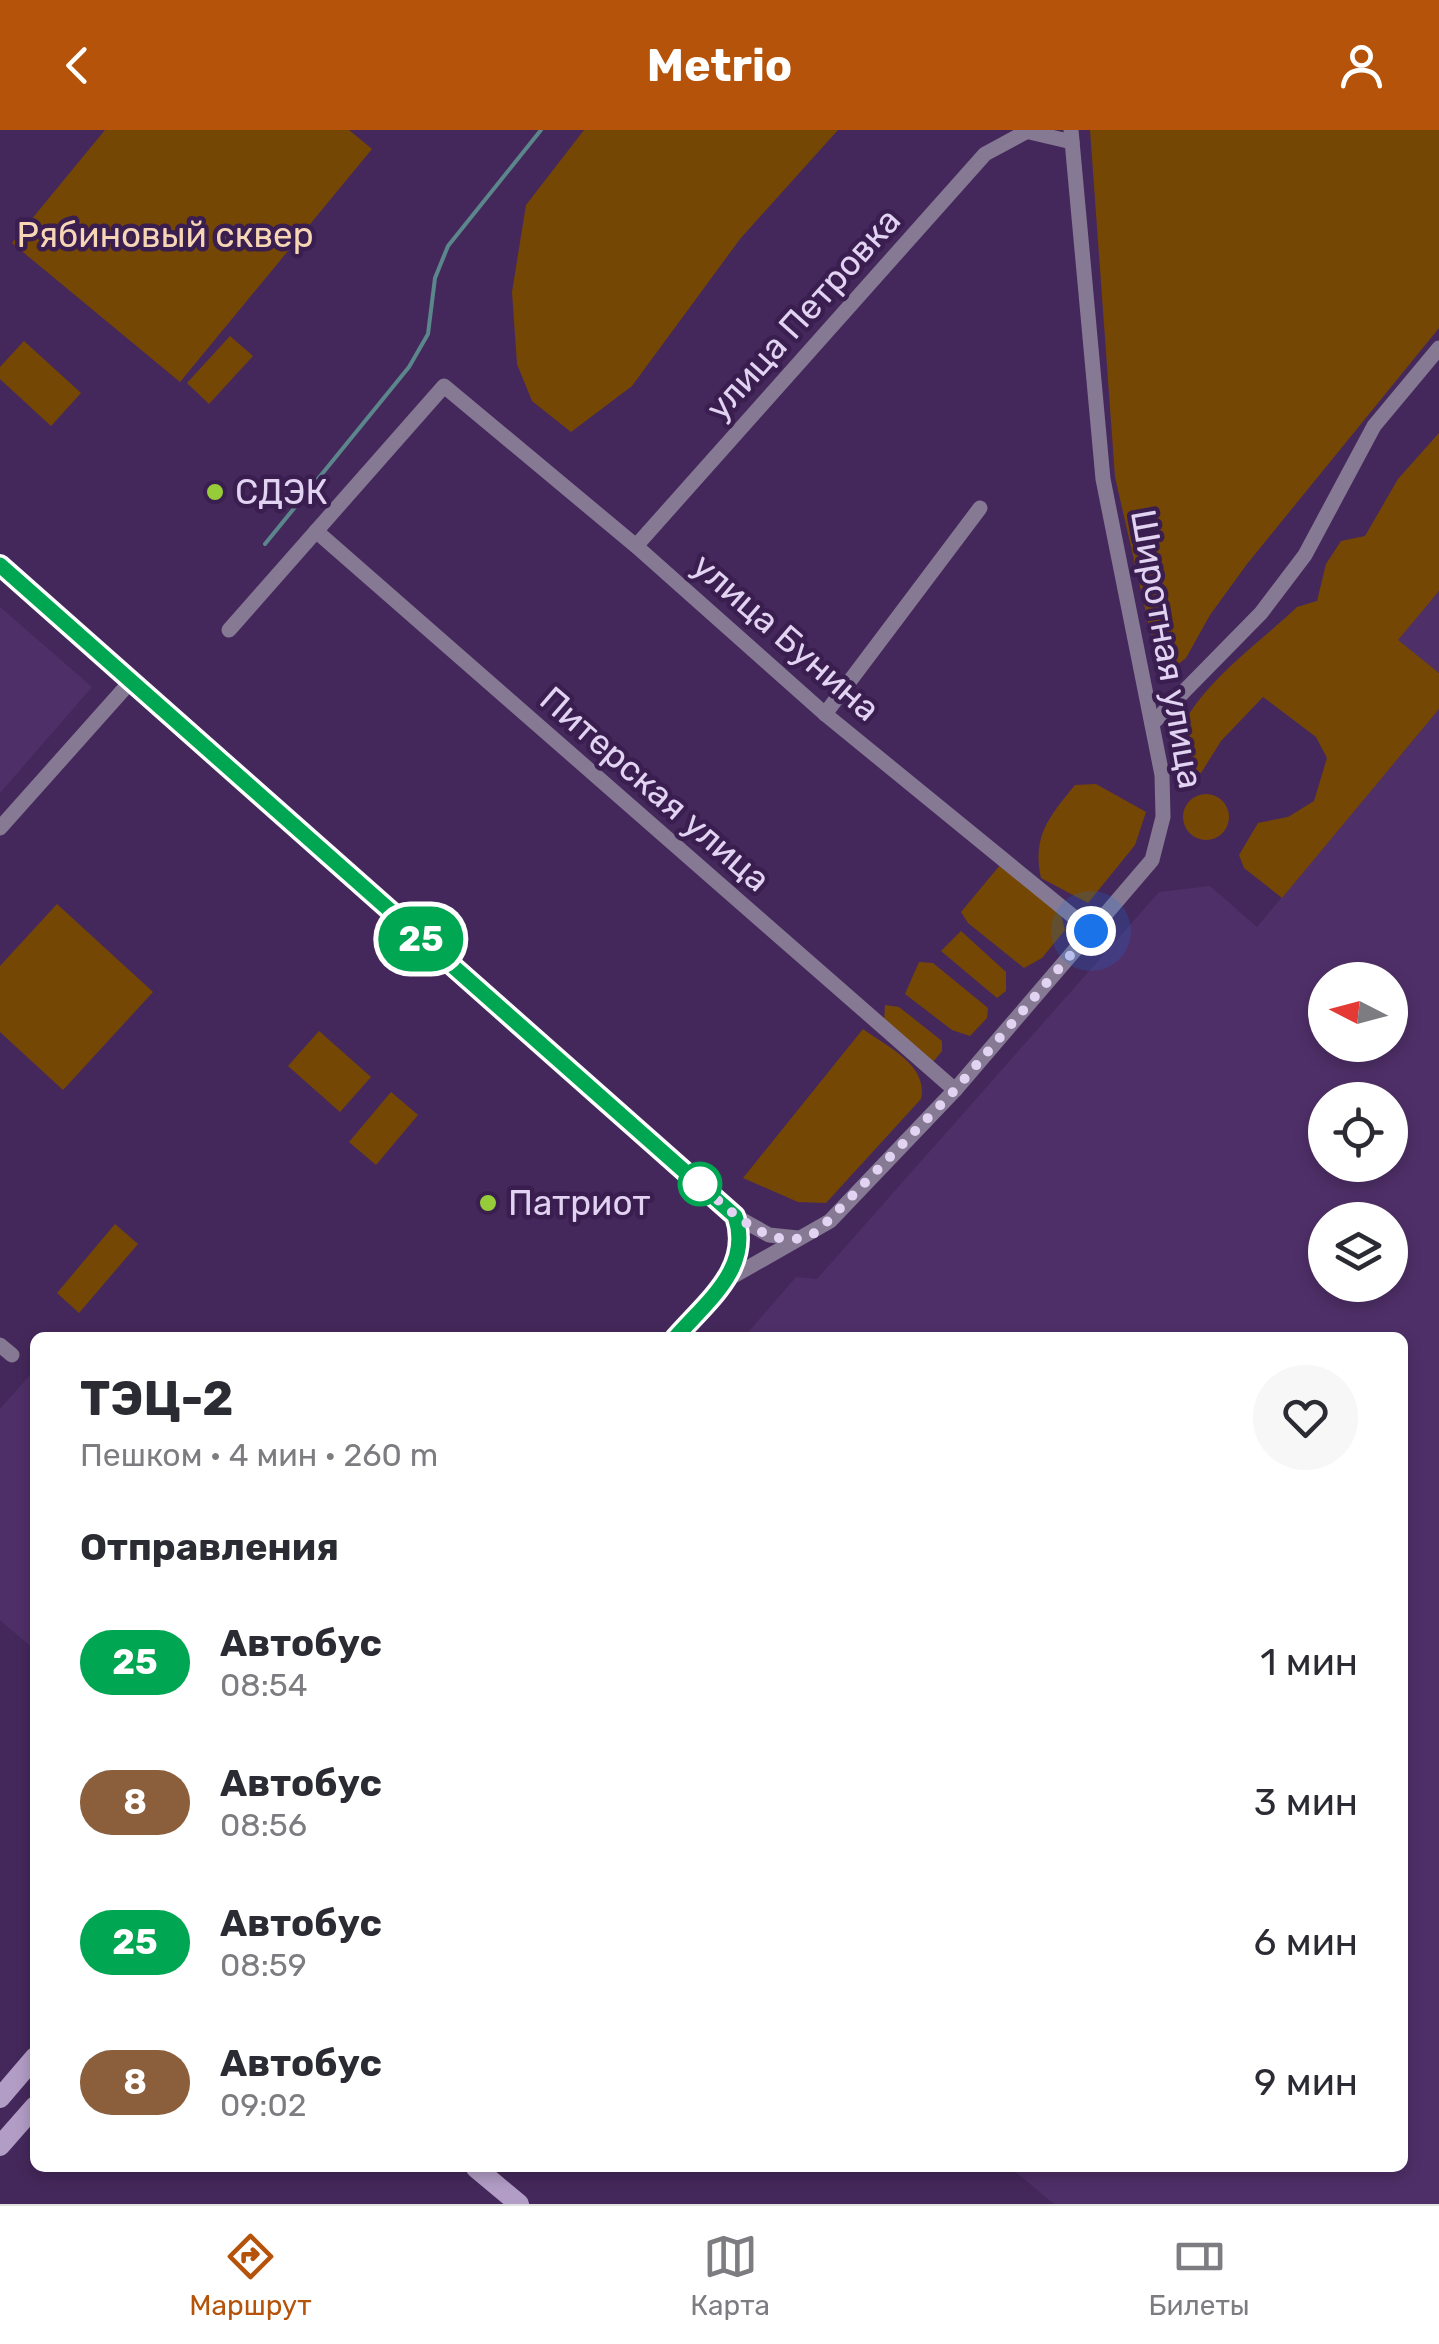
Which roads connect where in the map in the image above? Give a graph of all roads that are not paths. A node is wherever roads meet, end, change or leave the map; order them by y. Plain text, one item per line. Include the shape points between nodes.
1 (1022, 132) edge
2 (1072, 136) edge
3 (1439, 348) edge
4 (980, 508) dead end
5 (316, 530) junction
6 (636, 546) junction
7 (0, 565) edge
8 (230, 630) dead end
9 (132, 680) junction
10 (825, 714) junction
11 (1152, 724) junction
12 (0, 828) edge
13 (1091, 931) junction
14 (955, 1090) junction
15 (735, 1216) junction
16 (806, 1238) junction
17 (727, 1280) junction
18 (680, 1332) edge
19 (30, 2063) edge
20 (0, 2098) edge
21 (30, 2112) edge
22 (0, 2146) edge
23 (481, 2172) edge
24 (520, 2204) edge

1 - 2 street
1 - 6 street, улица Петровка via 986,154
2 - 11 street, Широтная улица via 1103,479
3 - 11 street via 1374,426 1306,555 1261,613
4 - 10 street
5 - 6 street, улица Бунина via 444,386
5 - 8 street
5 - 14 street, Питерская улица
6 - 10 street, улица Бунина
7 - 9 street
9 - 12 street
9 - 15 street
10 - 13 street, улица Бунина
11 - 13 street, Широтная улица via 1164,818 1152,860
13 - 14 street, Широтная улица
14 - 16 street, Широтная улица
15 - 16 street via 770,1234
15 - 17 street via 740,1250
16 - 17 street, Широтная улица
17 - 18 street, Широтная улица
19 - 20 street
21 - 22 street
23 - 24 street

